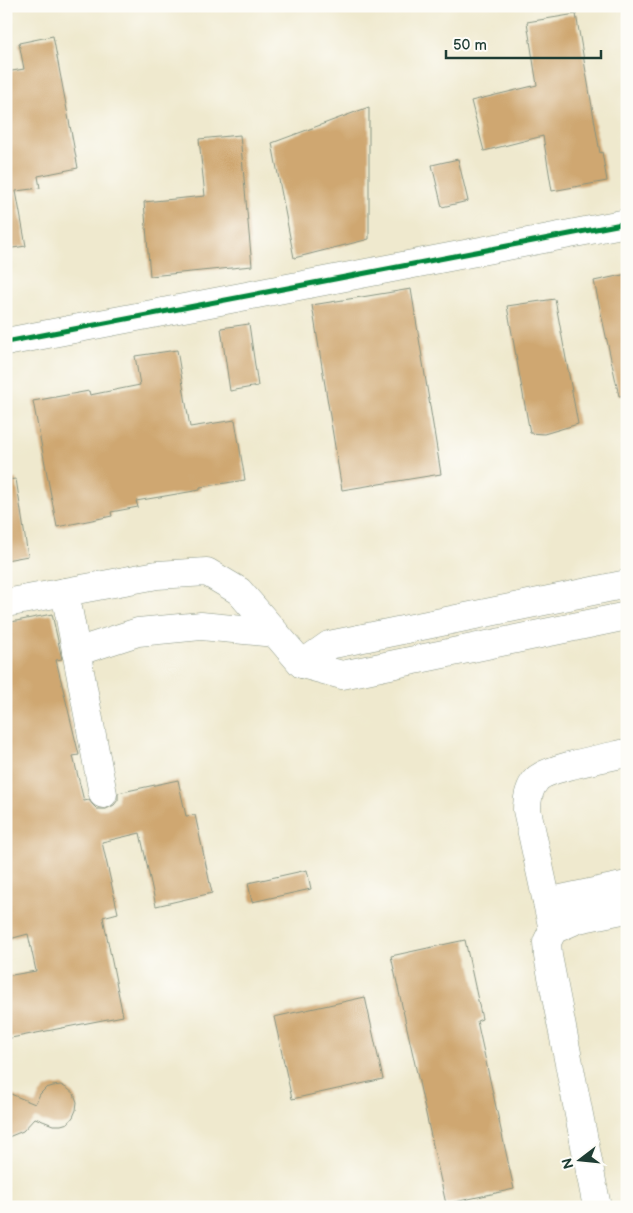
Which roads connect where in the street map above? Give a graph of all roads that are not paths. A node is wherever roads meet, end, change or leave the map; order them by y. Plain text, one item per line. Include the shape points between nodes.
1 (627, 222) edge
2 (6, 342) edge
3 (627, 584) edge
4 (65, 592) junction
5 (6, 603) edge
6 (501, 610) junction
7 (627, 616) edge
8 (275, 633) junction
9 (507, 641) junction
10 (76, 652) junction
11 (302, 664) junction
12 (627, 753) edge
13 (103, 794) dead end
14 (627, 885) edge
15 (547, 902) junction
16 (627, 908) edge
17 (553, 930) junction
18 (598, 1207) edge

1 - 2 street
3 - 6 street
4 - 5 street
4 - 8 street via 157,575 207,572 239,591
4 - 10 street
6 - 9 street
6 - 11 street via 329,645
7 - 9 street
8 - 10 street via 201,626 138,632
8 - 11 street
9 - 11 street via 342,675
10 - 13 street
12 - 15 street via 543,775 531,789 527,810
14 - 15 street
15 - 17 street
16 - 17 street via 578,919
17 - 18 street via 548,942 548,956

